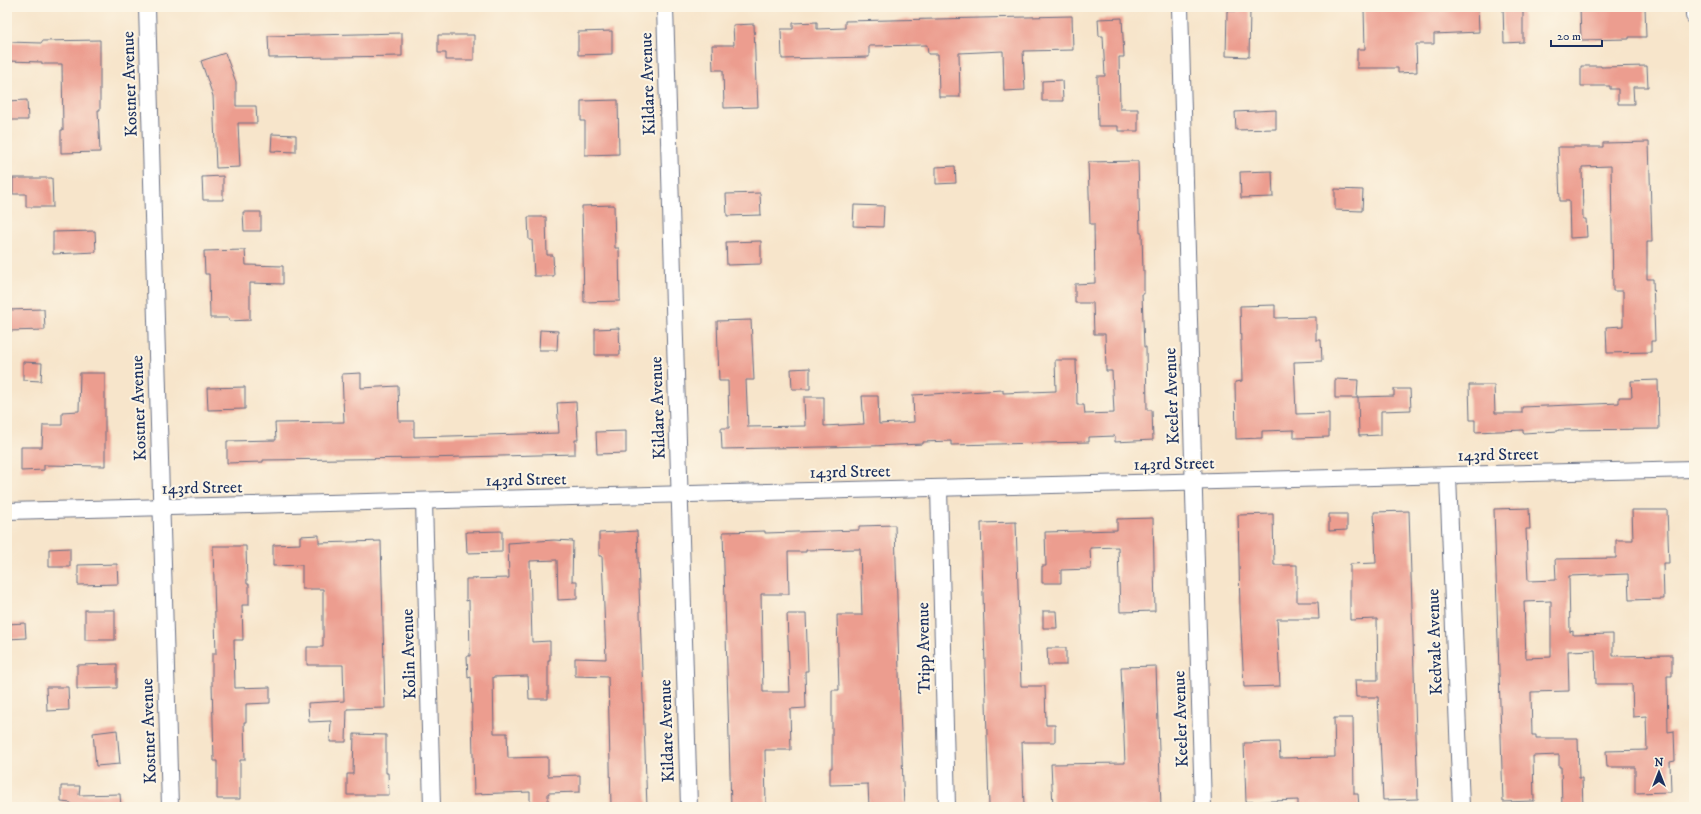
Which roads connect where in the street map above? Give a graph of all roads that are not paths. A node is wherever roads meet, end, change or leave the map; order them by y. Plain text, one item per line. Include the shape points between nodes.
1 (147, 7) edge
2 (665, 7) edge
3 (1180, 7) edge
4 (1694, 7) edge
5 (1694, 16) edge
6 (1694, 470) edge
7 (1448, 476) junction
8 (1194, 482) junction
9 (939, 488) junction
10 (679, 495) junction
11 (424, 501) junction
12 (161, 508) junction
13 (7, 511) edge
14 (170, 807) edge
15 (432, 807) edge
16 (688, 807) edge
17 (947, 807) edge
18 (1203, 807) edge
19 (1461, 807) edge

1 - 12 street, Kostner Avenue
2 - 10 street, Kildare Avenue
3 - 8 street, Keeler Avenue
4 - 5 street
6 - 7 street, 143rd Street
7 - 8 street, 143rd Street
7 - 19 street, Kedvale Avenue
8 - 9 street, 143rd Street
8 - 18 street, Keeler Avenue
9 - 10 street, 143rd Street
9 - 17 street, Tripp Avenue
10 - 11 street, 143rd Street
10 - 16 street, Kildare Avenue
11 - 12 street, 143rd Street
11 - 15 street, Kolin Avenue
12 - 13 street, 143rd Street
12 - 14 street, Kostner Avenue

